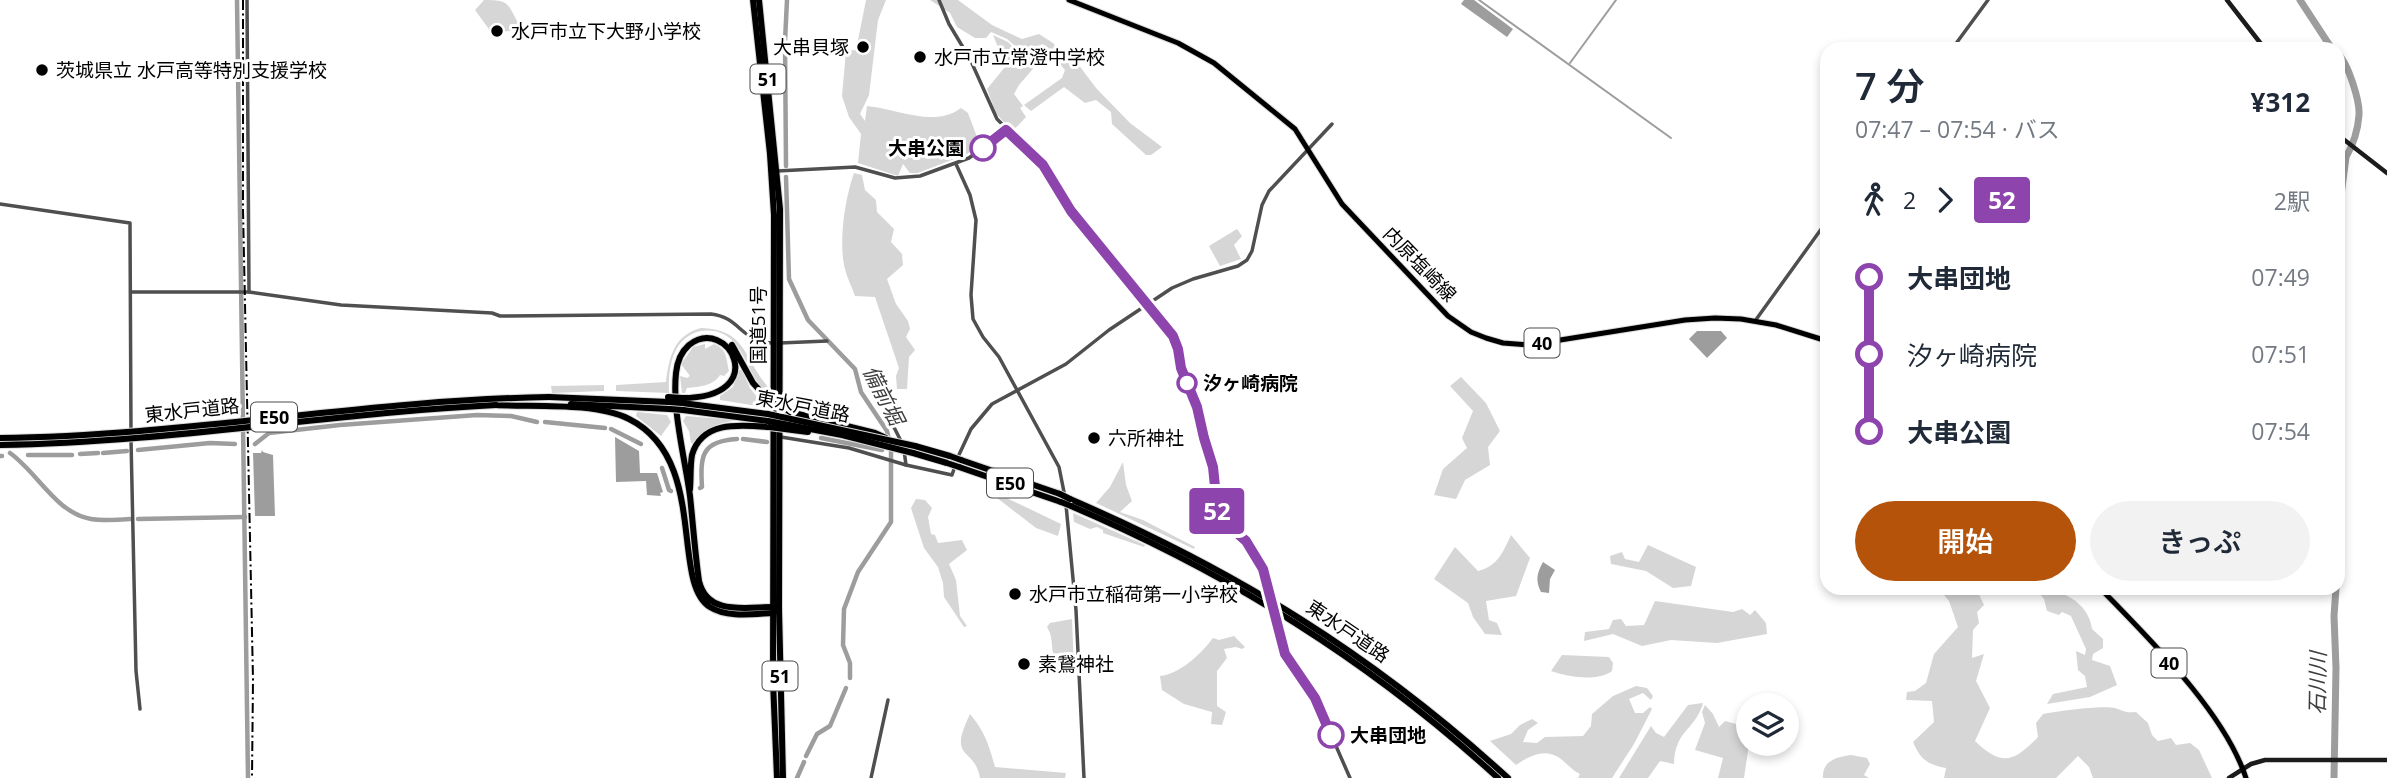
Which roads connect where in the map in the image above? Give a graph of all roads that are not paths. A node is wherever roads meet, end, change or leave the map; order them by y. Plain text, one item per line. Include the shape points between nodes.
1 (247, 0) edge
2 (752, 0) edge
3 (759, 0) edge
4 (939, 0) edge
5 (1069, 0) edge
6 (1988, 0) edge
7 (2227, 0) edge
8 (1957, 42) edge
9 (2260, 42) edge
10 (1332, 124) dead end
11 (1006, 130) junction
12 (2345, 141) edge
13 (1309, 148) junction
14 (956, 164) junction
15 (781, 171) junction
16 (2387, 173) edge
17 (0, 204) edge
18 (1820, 231) edge
19 (132, 292) junction
20 (249, 292) junction
21 (1147, 304) junction
22 (1755, 321) junction
23 (1820, 339) edge
24 (827, 341) dead end
25 (777, 343) junction
26 (1017, 390) junction
27 (877, 394) dead end
28 (548, 403) junction
29 (669, 403) junction
30 (682, 404) junction
31 (768, 421) junction
32 (777, 437) junction
33 (0, 438) edge
34 (891, 440) junction
35 (0, 445) edge
36 (914, 449) junction
37 (906, 465) junction
38 (690, 493) junction
39 (1070, 502) junction
40 (683, 503) junction
41 (1270, 590) dead end
42 (2106, 595) edge
43 (775, 610) junction
44 (1278, 619) dead end
45 (888, 700) dead end
46 (140, 709) dead end
47 (2387, 760) edge
48 (2243, 768) junction
49 (777, 778) edge
50 (783, 778) edge
51 (871, 778) edge
52 (1084, 778) edge
53 (1350, 778) edge
54 (1498, 778) edge
55 (1508, 778) edge
56 (2229, 778) edge
57 (2246, 778) edge

1 - 20 street
2 - 15 highway, 国道51号 / 51
3 - 15 highway, 国道51号 / 51
4 - 11 street
5 - 13 main road, 内原塩崎線 / 40 via 1195,51 1288,122
6 - 8 street
7 - 9 main road
10 - 13 street
11 - 14 street
11 - 21 street via 1043,165 1071,211
12 - 16 main road
13 - 21 street via 1266,197 1247,260 1182,283
13 - 22 main road, 内原塩崎線 / 40 via 1329,186 1354,217 1448,316 1478,335 1529,345 1693,319
14 - 15 street via 908,178 855,167
14 - 26 street via 976,220 973,319
15 - 25 highway, 国道51号 / 51
17 - 19 street via 130,223
18 - 22 street
19 - 20 street
19 - 46 street via 131,455
20 - 25 street via 341,305 500,316 717,315 757,342
21 - 26 street via 1066,364
21 - 41 street via 1177,343 1213,467 1218,516 1246,541
22 - 23 main road, 内原塩崎線 / 40
24 - 25 street
25 - 32 highway, 国道51号 / 51
26 - 37 street via 976,420 952,475
26 - 52 street via 1059,467 1065,489
27 - 37 street via 902,444
28 - 29 highway, 東水戸道路 / E50
28 - 29 highway, 東水戸道路 / E50 via 584,397
28 - 33 highway, 東水戸道路 / E50, bridge via 405,404 181,428
28 - 35 highway, 東水戸道路 / E50, bridge via 405,410 134,438
28 - 40 highway via 621,415 638,424 667,455
29 - 30 highway, 東水戸道路 / E50, bridge
29 - 30 highway, bridge
30 - 31 highway, 東水戸道路 / E50
30 - 38 highway via 711,396 728,385 735,363 726,345 701,339 686,348 678,363 676,394
31 - 34 highway, 東水戸道路 / E50, bridge
31 - 36 highway, 東水戸道路 / E50, bridge
31 - 38 highway via 725,426 705,435 693,453
32 - 37 street via 849,449
32 - 43 highway, 国道51号 / 51
34 - 36 highway, 東水戸道路 / E50, bridge
34 - 40 highway, bridge via 794,413 766,397 725,340 700,335 682,346 673,366
36 - 39 highway, 東水戸道路 / E50, bridge
38 - 43 highway via 699,581 705,595 723,607
39 - 54 highway, 東水戸道路 / E50 via 1176,554 1294,621 1395,691
39 - 55 highway, 東水戸道路 / E50 via 1180,549 1298,616 1399,686
40 - 43 highway via 694,583 702,600 723,612
42 - 48 main road, 40 via 2198,696
43 - 49 highway, 国道51号 / 51
43 - 50 highway, 国道51号 / 51
44 - 53 street via 1287,659 1315,698
45 - 51 street
47 - 48 main road via 2265,760
48 - 56 main road
48 - 57 main road, 40

